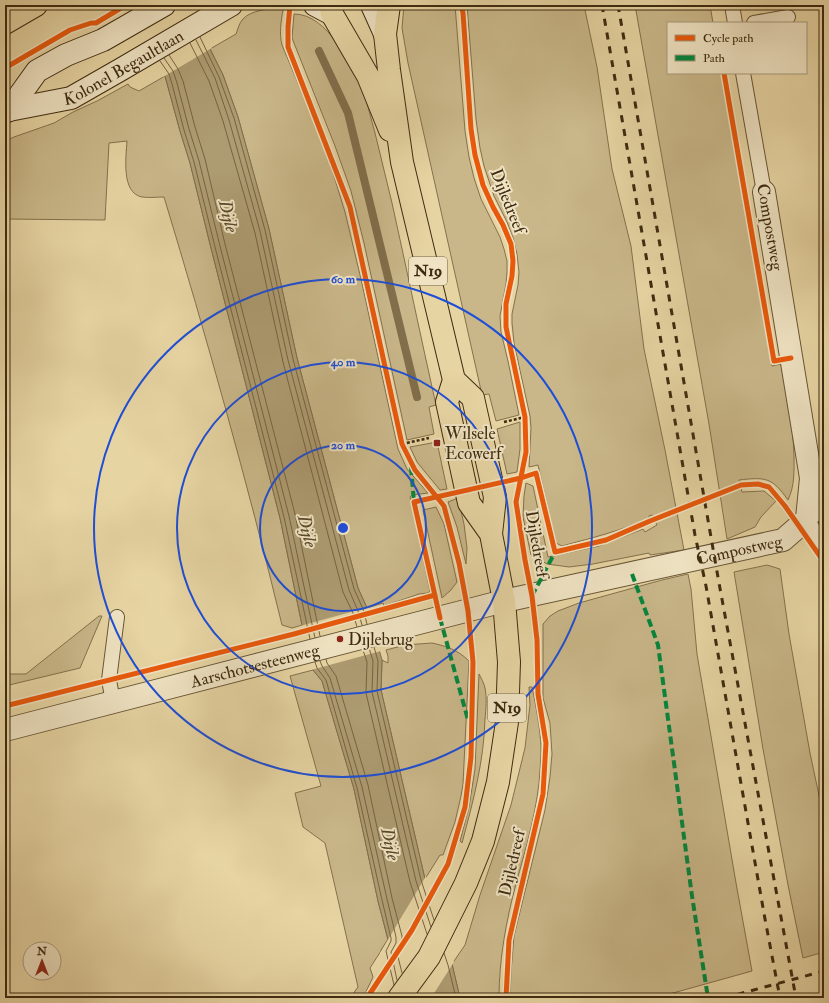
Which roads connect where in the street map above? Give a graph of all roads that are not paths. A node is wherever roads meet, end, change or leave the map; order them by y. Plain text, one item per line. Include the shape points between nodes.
1 (36, 5) edge
2 (164, 5) edge
3 (231, 5) edge
4 (372, 5) edge
5 (389, 5) edge
6 (732, 5) edge
7 (326, 8) edge
8 (788, 17) dead end
9 (735, 22) edge
10 (760, 22) edge
11 (5, 23) edge
12 (386, 34) junction
13 (743, 74) edge
14 (7, 111) edge
15 (402, 162) junction
16 (764, 192) joint
17 (815, 514) edge
18 (824, 546) edge
19 (504, 601) junction
20 (117, 617) dead end
21 (113, 702) junction
22 (5, 730) edge
23 (400, 998) edge

1 - 11 main road
2 - 14 street, Kolonel Begaultlaan via 103,40 66,55 38,71
3 - 14 street, Kolonel Begaultlaan via 71,98
4 - 12 street, N19
5 - 12 main road, N19
6 - 9 lane
7 - 15 main road, N19 via 368,76
8 - 10 lane
12 - 15 main road, N19
13 - 16 lane, Compostweg
15 - 19 main road, N19 via 454,380 473,398 495,497 491,534
16 - 17 street, Compostweg
17 - 18 lane
17 - 19 street, Compostweg via 783,540
19 - 21 street, Aarschotsesteenweg
19 - 23 main road, N19 via 509,662 507,722 498,782 483,840 466,883 429,957
20 - 21 lane via 109,680
21 - 22 street, Aarschotsesteenweg

